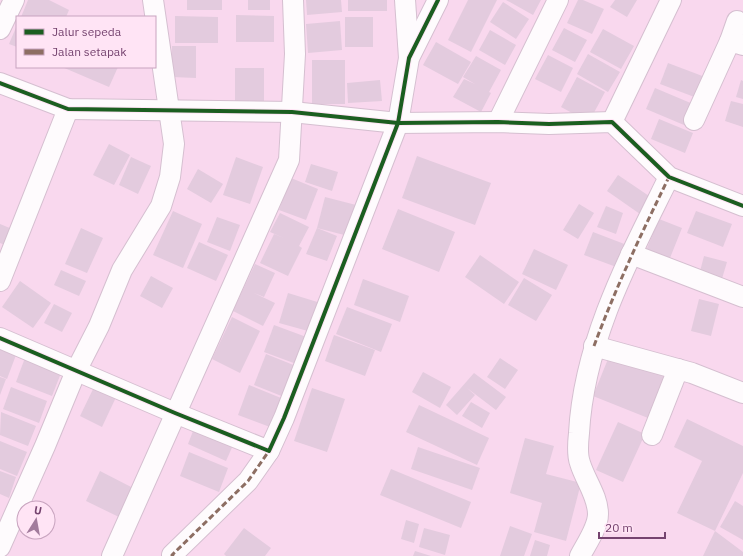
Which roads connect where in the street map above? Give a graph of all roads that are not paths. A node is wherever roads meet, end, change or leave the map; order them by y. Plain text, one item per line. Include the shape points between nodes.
1 (14, 0) edge
2 (153, 0) edge
3 (293, 0) edge
4 (405, 0) edge
5 (438, 0) edge
6 (558, 0) edge
7 (671, 0) edge
8 (155, 16) edge
9 (156, 21) edge
10 (737, 21) dead end
11 (0, 29) edge
12 (736, 43) edge
13 (409, 58) junction
14 (0, 84) edge
15 (68, 109) junction
16 (169, 111) junction
17 (292, 112) junction
18 (694, 120) dead end
19 (498, 122) junction
20 (612, 122) junction
21 (398, 123) junction
22 (669, 177) junction
23 (743, 206) edge
24 (631, 254) junction
25 (0, 281) edge
26 (743, 297) edge
27 (0, 338) edge
28 (594, 346) junction
29 (678, 369) junction
30 (76, 371) junction
31 (743, 393) edge
32 (175, 413) junction
33 (652, 435) dead end
34 (269, 451) junction
35 (0, 547) edge
36 (112, 556) edge
37 (174, 556) edge
38 (580, 556) edge

1 - 11 street
2 - 8 street
3 - 17 street via 295,54
4 - 13 street
5 - 13 street
6 - 19 street
7 - 20 street
9 - 16 street
10 - 12 street
12 - 18 street
13 - 21 street
14 - 15 street
15 - 16 street
15 - 25 street
16 - 17 street
16 - 30 street via 174,144 170,177 161,206 122,270 99,326
17 - 21 street
17 - 32 street via 289,160
19 - 20 street
19 - 21 street
20 - 22 street
21 - 34 street
22 - 23 street
22 - 24 street
24 - 26 street
24 - 28 street
27 - 30 street
28 - 29 street
28 - 38 street via 585,383 579,433 579,462 598,514
29 - 31 street
29 - 33 street
30 - 32 street
30 - 35 street
32 - 34 street
32 - 36 street
34 - 37 street via 248,481 172,555

